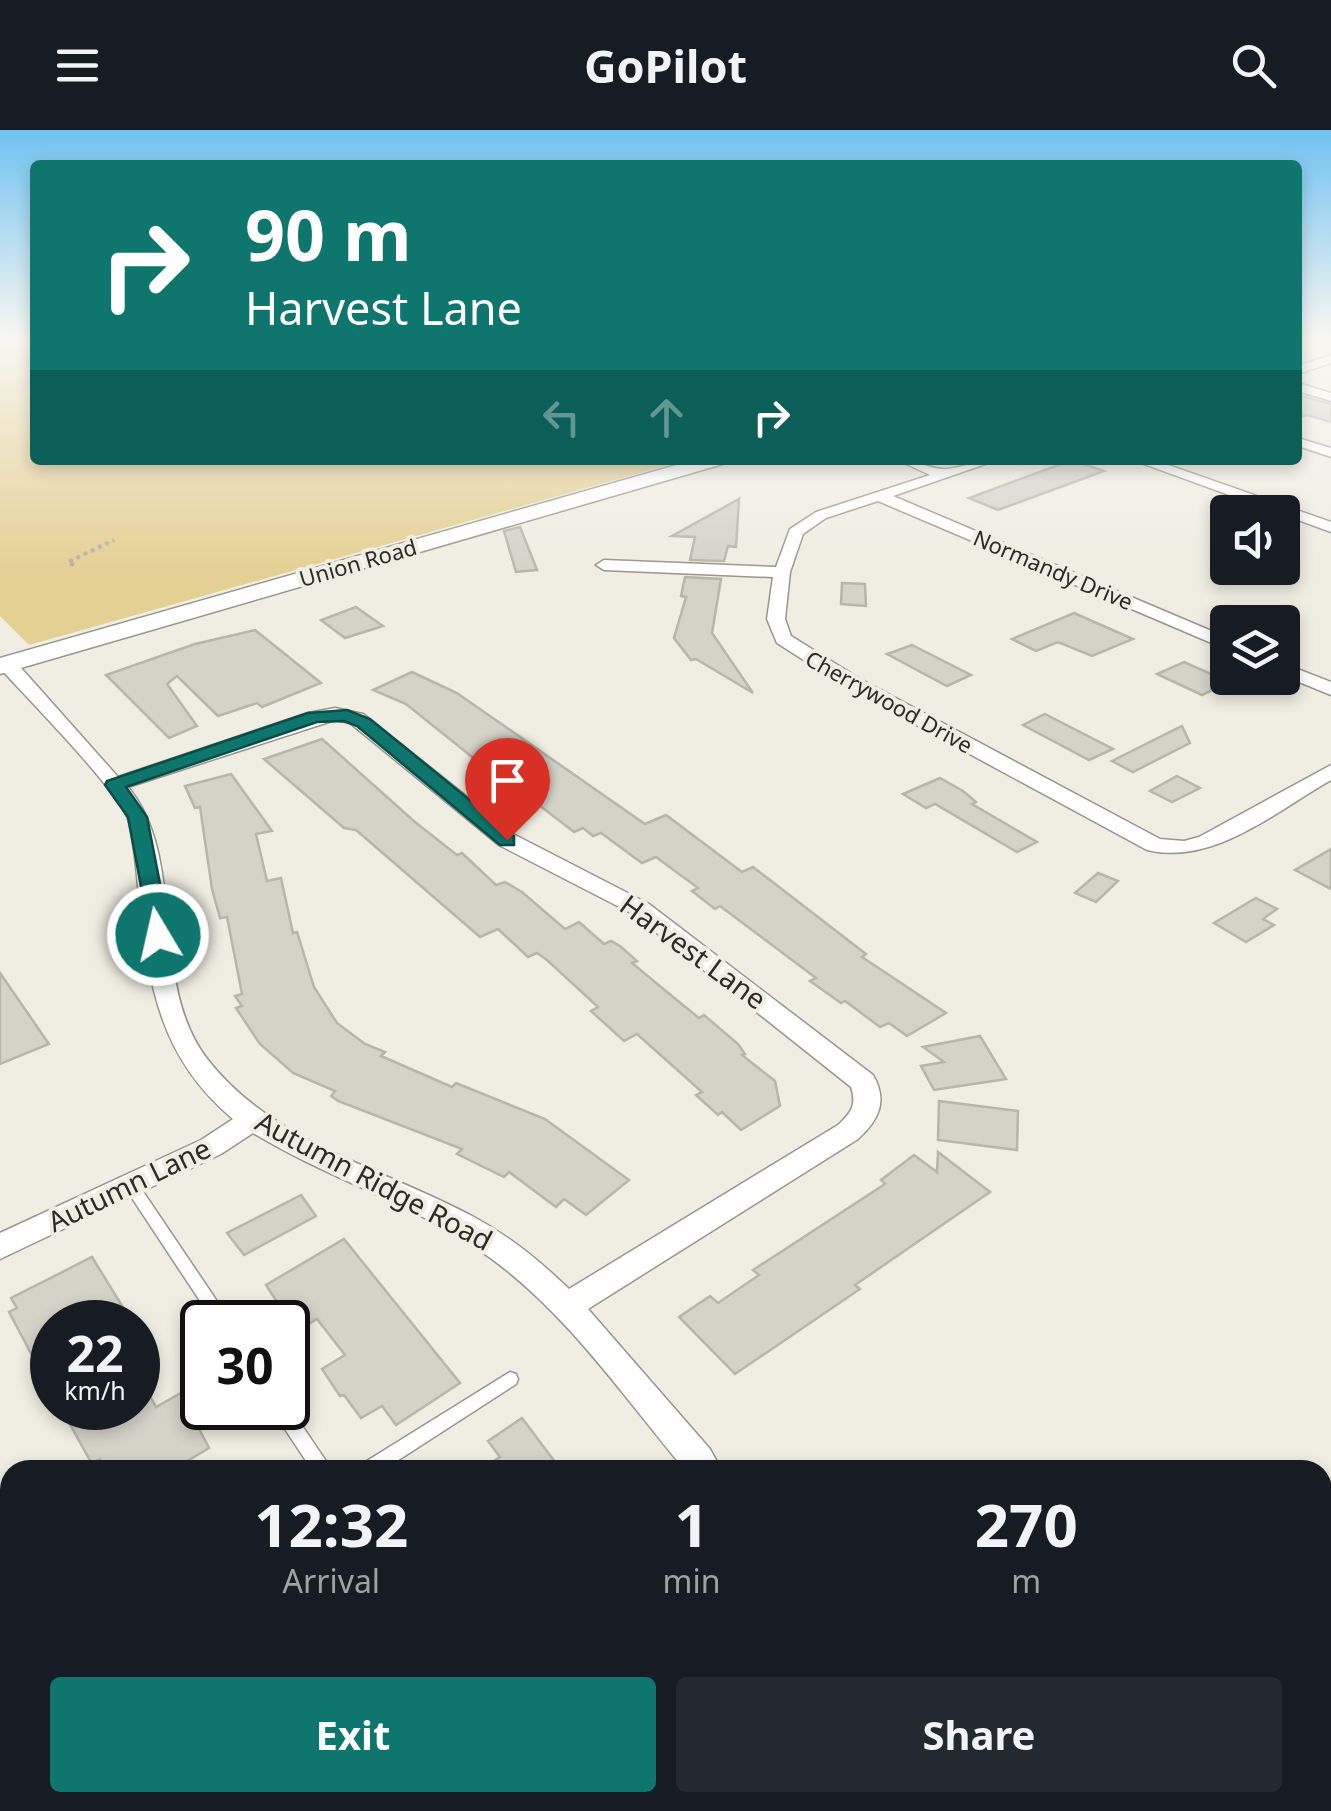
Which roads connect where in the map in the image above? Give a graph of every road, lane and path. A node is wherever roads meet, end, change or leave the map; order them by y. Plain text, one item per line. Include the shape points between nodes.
1 (1302, 443) edge
2 (1331, 453) edge
3 (699, 465) edge
4 (918, 465) edge
5 (974, 465) edge
6 (1154, 465) edge
7 (943, 475) junction
8 (879, 496) junction
9 (1331, 527) edge
10 (114, 540) dead end
11 (74, 565) dead end
12 (604, 565) dead end
13 (782, 572) junction
14 (1210, 637) edge
15 (3, 665) edge
16 (1300, 676) edge
17 (1331, 689) edge
18 (1331, 771) edge
19 (114, 785) junction
20 (255, 1118) junction
21 (131, 1185) junction
22 (0, 1247) edge
23 (208, 1300) edge
24 (565, 1307) junction
25 (510, 1379) dead end
26 (295, 1430) edge
27 (315, 1460) edge
28 (384, 1460) edge
29 (698, 1460) dead end

1 - 2 street
3 - 15 main road, Union Road
4 - 7 street
5 - 7 street, Cherrywood Drive
6 - 9 street
7 - 8 street, Cherrywood Drive
8 - 13 street, Cherrywood Drive via 801,527
8 - 14 street, Normandy Drive
10 - 11 path via 68,562
12 - 13 street
13 - 18 street, Cherrywood Drive via 777,630 793,648 1141,840 1176,848 1208,842
15 - 19 street, Autumn Ridge Road
16 - 17 street
19 - 20 street, Autumn Ridge Road via 138,817 176,1025 210,1080
19 - 24 street, Harvest Lane via 314,717 356,718 507,840 641,909 863,1082 866,1114 848,1132
20 - 21 street, Autumn Lane
20 - 24 street, Autumn Ridge Road via 484,1237
21 - 22 street, Autumn Lane
21 - 23 lane
24 - 29 street, Autumn Ridge Road
25 - 28 lane
26 - 27 lane

